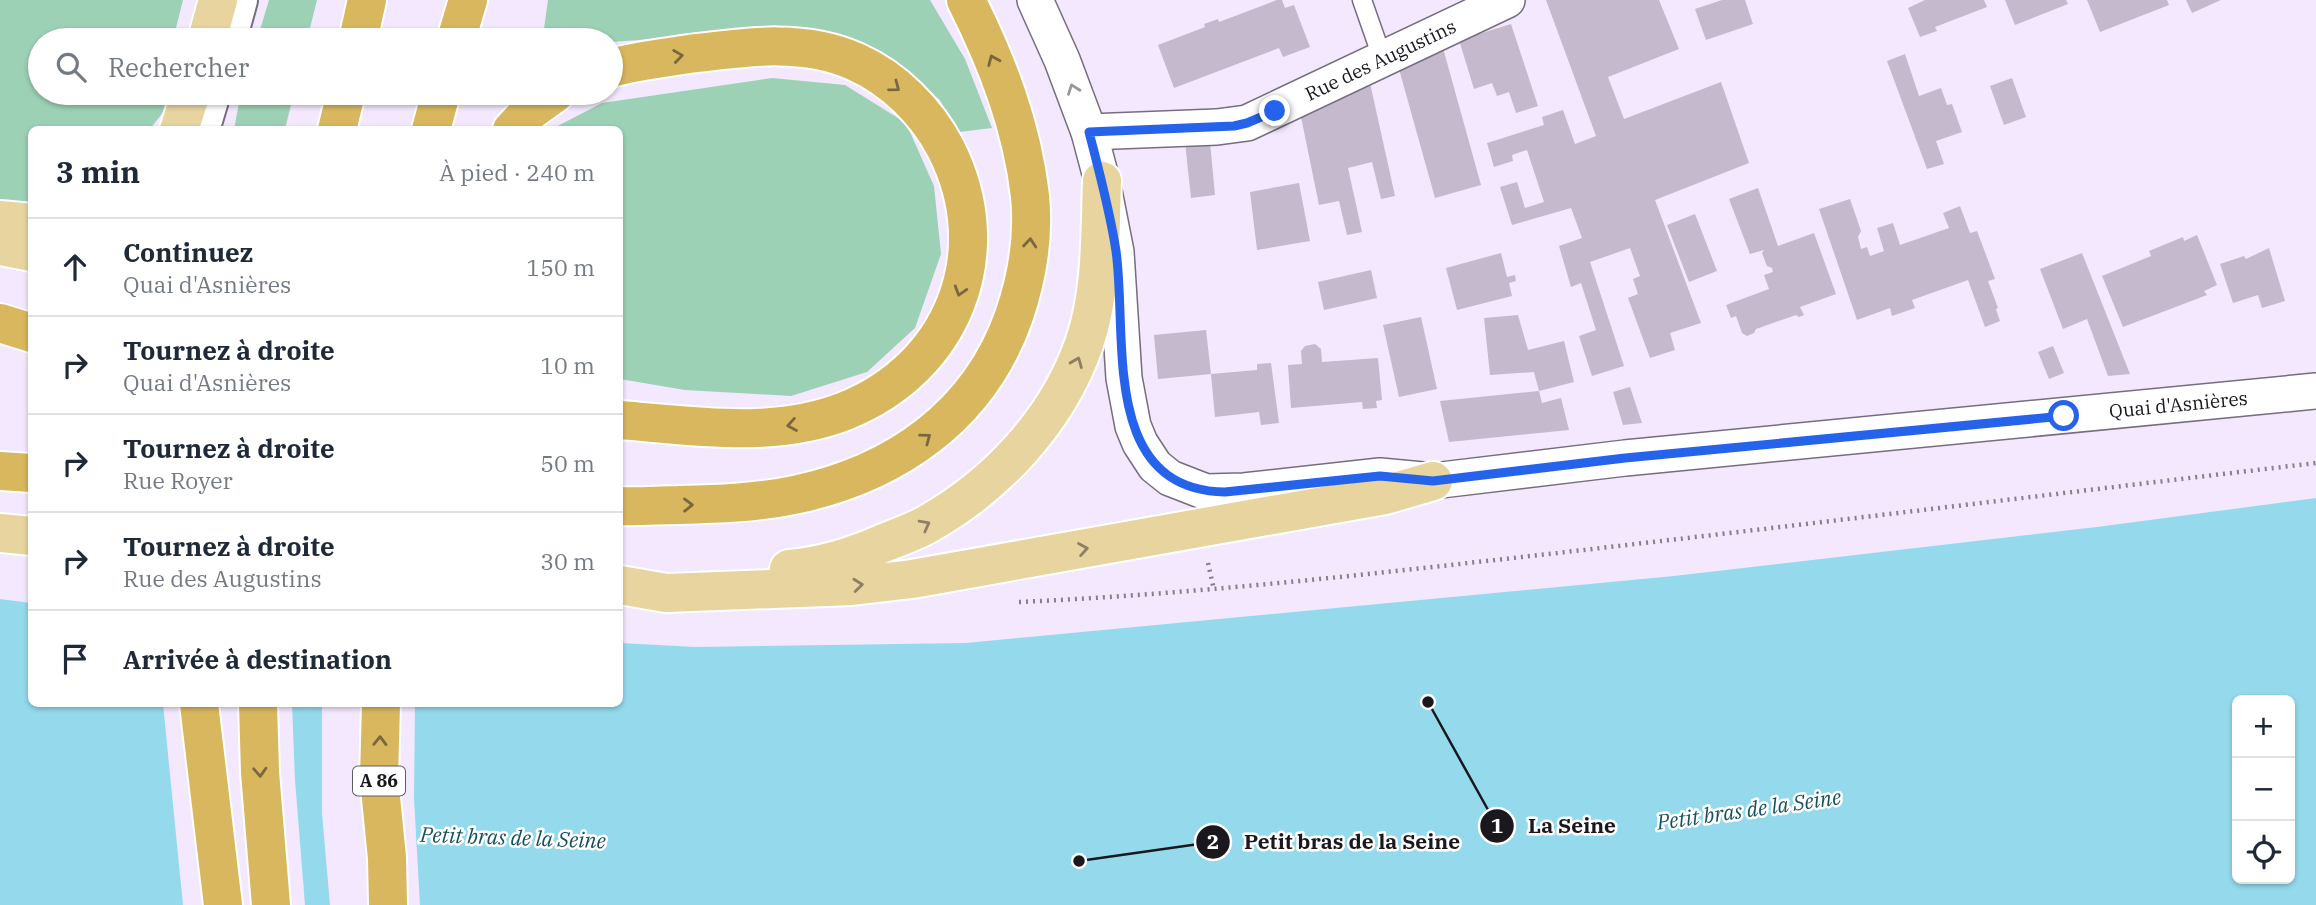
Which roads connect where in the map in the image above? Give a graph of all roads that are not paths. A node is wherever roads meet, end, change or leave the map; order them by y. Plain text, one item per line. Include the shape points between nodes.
1 (218, 0) edge
2 (238, 0) edge
3 (367, 0) edge
4 (468, 0) edge
5 (966, 0) edge
6 (1035, 0) edge
7 (1362, 0) edge
8 (1507, 0) edge
9 (210, 28) edge
10 (230, 28) edge
11 (361, 28) edge
12 (460, 28) edge
13 (1383, 60) junction
14 (623, 66) edge
15 (187, 105) edge
16 (207, 105) edge
17 (343, 105) edge
18 (438, 105) edge
19 (538, 105) edge
20 (180, 126) edge
21 (201, 126) edge
22 (338, 126) edge
23 (432, 126) edge
24 (516, 126) edge
25 (1089, 132) junction
26 (1102, 181) junction
27 (0, 220) edge
28 (28, 223) edge
29 (0, 246) edge
30 (28, 251) edge
31 (0, 323) edge
32 (28, 333) edge
33 (2316, 391) edge
34 (623, 420) edge
35 (0, 471) edge
36 (28, 473) edge
37 (1433, 481) junction
38 (623, 506) edge
39 (0, 533) edge
40 (28, 536) edge
41 (623, 570) edge
42 (623, 586) edge
43 (199, 707) edge
44 (258, 707) edge
45 (381, 707) edge
46 (223, 905) edge
47 (271, 905) edge
48 (388, 905) edge

1 - 9 main road
2 - 10 main road
3 - 11 highway
4 - 12 highway
38 -> 5 highway via 720,504 795,495 870,471 919,444 945,423 985,377 1006,340 1019,302 1028,258 1030,197 1012,107
25 -> 6 street, Quai d'Asnières
7 - 13 lane
8 - 13 street, Rue des Augustins
13 - 25 street, Rue des Augustins via 1247,123
14 -> 34 highway via 711,51 777,47 830,52 858,62 903,93 940,138 965,201 969,247 959,298 938,338 925,356 870,399 845,411 782,427
15 - 20 main road
16 - 21 main road
17 - 22 highway
18 - 23 highway
19 - 24 highway
25 - 26 street, Quai d'Asnières
26 - 37 street, Quai d'Asnières via 1116,252 1130,414 1140,443 1155,466 1170,478 1206,492 1380,476
41 -> 26 main road via 754,572 811,567 864,552 959,505 1019,453 1068,384 1096,298
27 - 28 main road
29 - 30 main road
31 - 32 highway
33 - 37 street, Quai d'Asnières
35 - 36 highway
42 -> 37 main road via 666,593 852,586 912,579 1385,495
39 - 40 main road
43 - 46 highway
44 -> 47 highway
48 -> 45 highway, A 86 via 379,778

